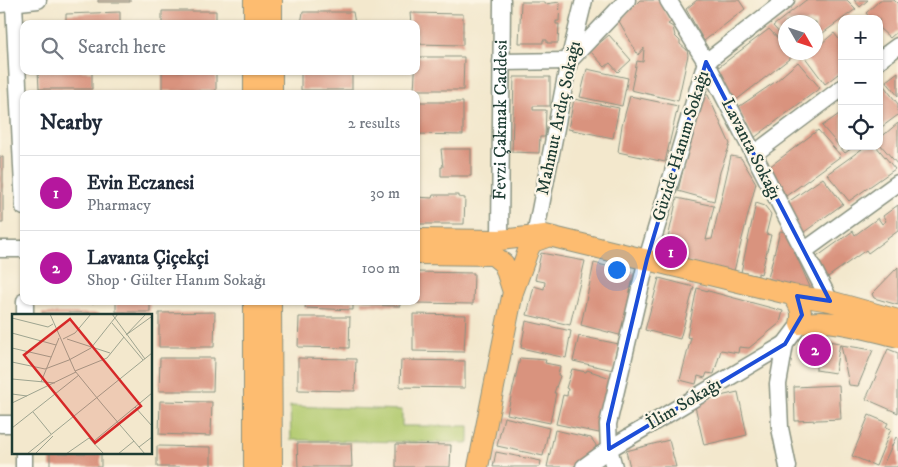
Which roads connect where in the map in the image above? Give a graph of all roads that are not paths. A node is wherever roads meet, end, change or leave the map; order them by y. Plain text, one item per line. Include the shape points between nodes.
1 (38, 0) edge
2 (254, 0) edge
3 (272, 0) edge
4 (502, 0) edge
5 (584, 0) edge
6 (627, 0) edge
7 (668, 0) edge
8 (786, 0) edge
9 (7, 4) edge
10 (254, 20) edge
11 (272, 20) edge
12 (898, 46) edge
13 (883, 57) edge
14 (569, 61) junction
15 (501, 62) junction
16 (706, 62) junction
17 (254, 75) edge
18 (272, 75) edge
19 (254, 90) edge
20 (272, 90) edge
21 (838, 91) edge
22 (754, 154) junction
23 (20, 158) edge
24 (898, 182) edge
25 (542, 236) junction
26 (420, 239) edge
27 (500, 240) junction
28 (0, 249) edge
29 (20, 249) edge
30 (804, 251) junction
31 (420, 254) edge
32 (647, 259) junction
33 (513, 292) junction
34 (792, 295) junction
35 (830, 301) junction
36 (242, 305) edge
37 (255, 305) edge
38 (270, 305) edge
39 (283, 305) edge
40 (898, 320) edge
41 (800, 324) junction
42 (898, 337) edge
43 (785, 344) junction
44 (263, 346) junction
45 (609, 449) junction
46 (24, 454) edge
47 (24, 467) edge
48 (254, 467) edge
49 (272, 467) edge
50 (478, 467) edge
51 (584, 467) edge
52 (614, 467) edge
53 (788, 467) edge

1 - 9 street
2 - 10 main road
3 - 11 main road
4 - 15 street, Fevzi Çakmak Caddesi
5 - 14 street, Mahmut Ardıç Sokağı
6 - 14 street
7 - 16 street, Lavanta Sokağı
8 - 16 street
9 - 23 street
12 - 13 street
14 - 15 street
14 - 25 street, Mahmut Ardıç Sokağı
15 - 27 street, Fevzi Çakmak Caddesi
16 - 22 street, Lavanta Sokağı
16 - 32 street, Güzide Hanım Sokağı
17 - 19 main road
18 - 20 main road
21 - 22 street
22 - 30 street, Lavanta Sokağı
24 - 30 street
25 - 27 main road
25 - 32 main road
25 - 33 main road via 529,248
26 - 27 main road
28 - 29 street
30 - 35 street, Lavanta Sokağı
31 - 33 main road via 493,255 504,264
32 - 34 main road
32 - 45 street, Güzide Hanım Sokağı via 608,424
33 - 50 main road
34 - 35 main road
34 - 41 main road via 800,304
35 - 40 main road
36 - 44 main road
37 - 44 main road
38 - 44 main road
39 - 44 main road
41 - 42 main road via 834,322
41 - 43 street
43 - 45 street, İlim Sokağı
43 - 53 street via 778,384 780,428
44 - 48 main road
44 - 49 main road
45 - 51 street, İlim Sokağı
45 - 52 street, Güzide Hanım Sokağı
46 - 47 street

